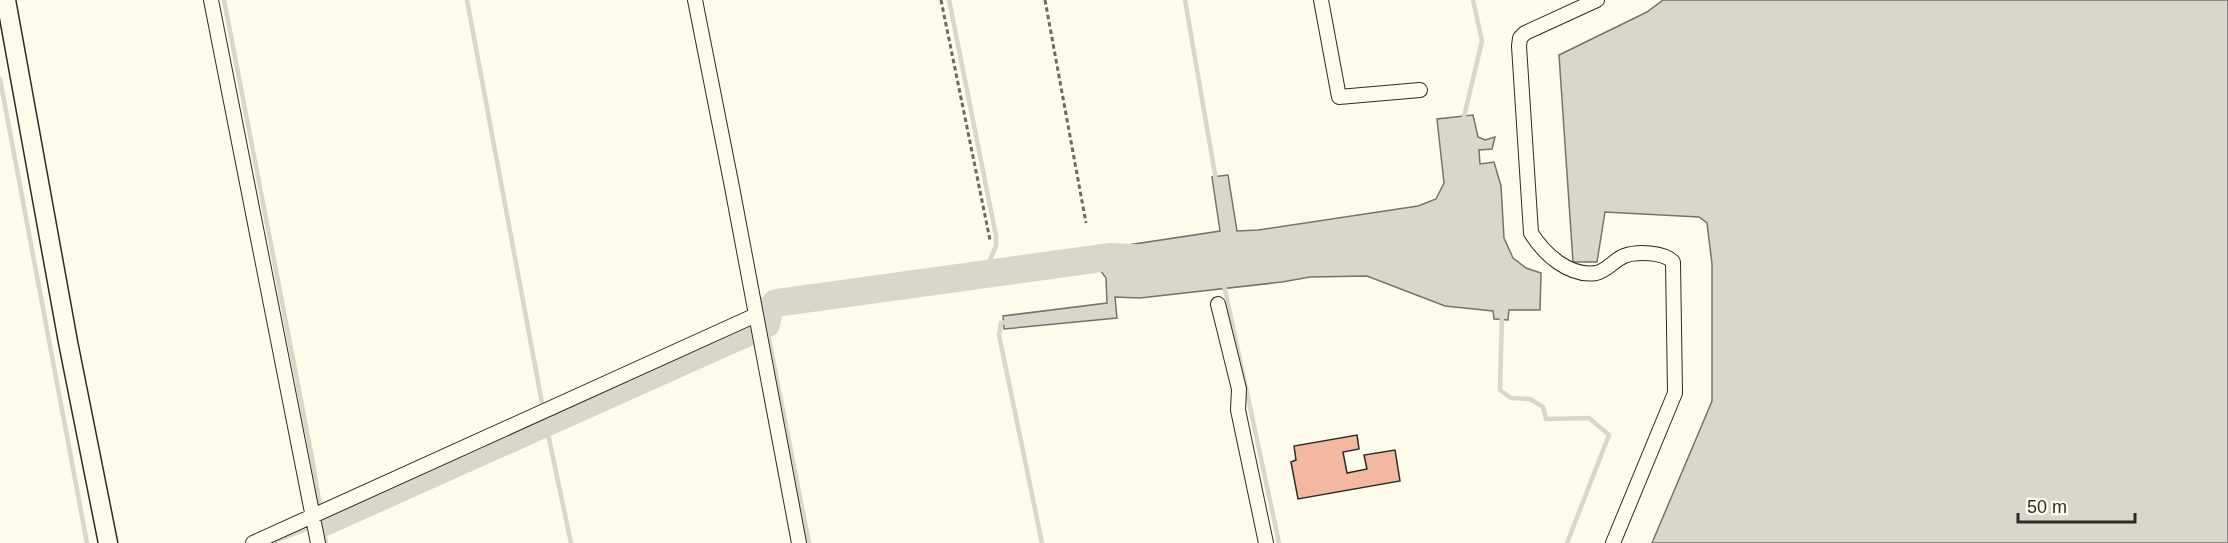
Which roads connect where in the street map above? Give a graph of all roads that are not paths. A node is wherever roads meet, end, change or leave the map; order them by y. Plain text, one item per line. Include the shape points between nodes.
1 (6, 0) edge
2 (211, 0) edge
3 (695, 0) edge
4 (1321, 0) edge
5 (1597, 0) edge
6 (1420, 90) dead end
7 (1218, 304) dead end
8 (756, 322) junction
9 (316, 523) edge
10 (108, 543) edge
11 (253, 543) edge
12 (798, 543) edge
13 (1266, 543) edge
14 (1613, 543) edge

1 - 10 street
2 - 9 street
3 - 8 street
4 - 6 street via 1339,97
5 - 14 street via 1525,33 1519,46 1531,232 1537,241 1573,271 1596,273 1630,254 1662,255 1673,262 1675,393
7 - 13 street via 1239,389 1238,410
8 - 9 street
8 - 12 street
9 - 11 street

